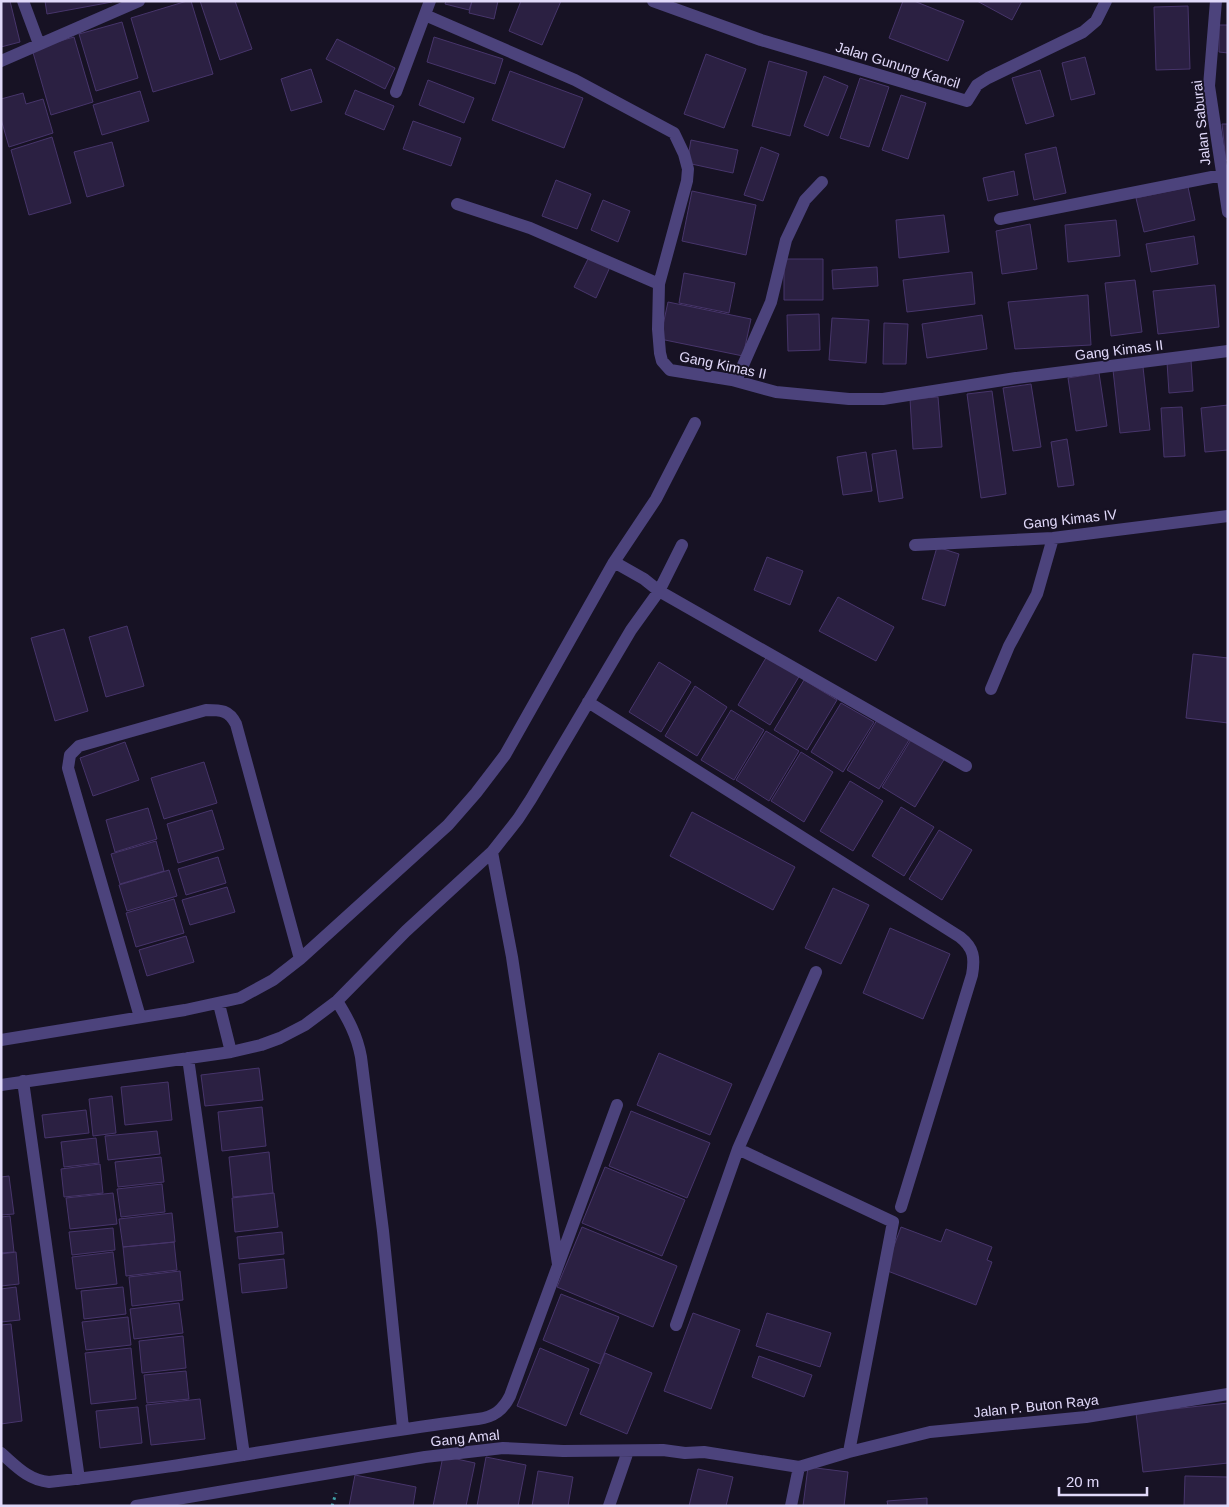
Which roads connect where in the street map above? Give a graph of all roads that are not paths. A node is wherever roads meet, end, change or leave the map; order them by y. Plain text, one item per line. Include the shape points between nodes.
1 (23, 1) edge
2 (139, 1) edge
3 (430, 1) edge
4 (652, 1) edge
5 (1106, 1) edge
6 (1216, 1) edge
7 (425, 16) junction
8 (39, 44) junction
9 (1, 61) edge
10 (396, 92) dead end
11 (1222, 175) junction
12 (822, 182) dead end
13 (457, 204) dead end
14 (1228, 212) edge
15 (1000, 219) dead end
16 (659, 284) junction
17 (1228, 351) edge
18 (736, 381) junction
19 (695, 423) dead end
20 (1228, 516) edge
21 (1052, 538) junction
22 (682, 545) dead end
23 (915, 545) dead end
24 (614, 562) junction
25 (659, 591) junction
26 (991, 689) dead end
27 (588, 702) junction
28 (966, 766) dead end
29 (492, 852) junction
30 (300, 960) junction
31 (816, 972) dead end
32 (337, 1001) junction
33 (219, 1004) junction
34 (140, 1017) junction
35 (1, 1040) edge
36 (231, 1052) junction
37 (188, 1058) junction
38 (23, 1081) junction
39 (1, 1085) edge
40 (617, 1105) dead end
41 (738, 1149) junction
42 (901, 1207) dead end
43 (558, 1266) junction
44 (676, 1325) dead end
45 (1228, 1394) edge
46 (403, 1428) junction
47 (628, 1451) junction
48 (849, 1452) junction
49 (1, 1453) edge
50 (244, 1455) junction
51 (799, 1468) junction
52 (79, 1479) junction
53 (136, 1506) edge
54 (609, 1506) edge
55 (791, 1506) edge

1 - 8 street
2 - 8 street
3 - 7 street
4 - 5 street, Jalan Gunung Kancil via 761,40 967,101 977,85 988,78 1083,32 1096,21
6 - 11 street, Jalan Saburai via 1209,86
7 - 10 street
7 - 16 street, Gang Kimas II via 574,80 674,133 684,154 688,175
8 - 9 street
11 - 14 street, Jalan Saburai
11 - 15 street
12 - 18 street via 806,200 786,240 771,302
13 - 16 street via 530,228
16 - 18 street, Gang Kimas II via 658,329 662,361 670,370
17 - 18 street, Gang Kimas II via 883,399 776,392
19 - 24 street via 656,499
20 - 21 street, Gang Kimas IV
21 - 23 street, Gang Kimas IV
21 - 26 street via 1038,594 1009,646
22 - 25 street
24 - 25 street
24 - 30 street via 505,755 476,793 419,852
25 - 27 street
25 - 28 street
27 - 29 street via 518,819
27 - 42 street via 968,943 973,952 972,975
29 - 32 street via 406,931
29 - 43 street via 512,957
30 - 33 street via 257,990
30 - 34 street via 232,716 226,712 206,710 79,746 70,755 68,768
31 - 41 street
32 - 36 street via 305,1025 280,1038
32 - 46 street via 353,1026 361,1057
33 - 34 street
33 - 36 street
34 - 35 street
36 - 37 street
37 - 38 street
37 - 50 street
38 - 39 street
38 - 52 street
40 - 43 street
41 - 44 street
41 - 48 street via 893,1222
43 - 46 street via 510,1396 500,1412 488,1418
45 - 48 street, Jalan P. Buton Raya via 1086,1417 930,1432
46 - 50 street
47 - 51 street, Gang Amal via 704,1452
47 - 53 street, Gang Amal via 503,1448 426,1456
47 - 54 street
48 - 51 street, Jalan P. Buton Raya
49 - 52 street via 38,1481
50 - 52 street
51 - 55 street

